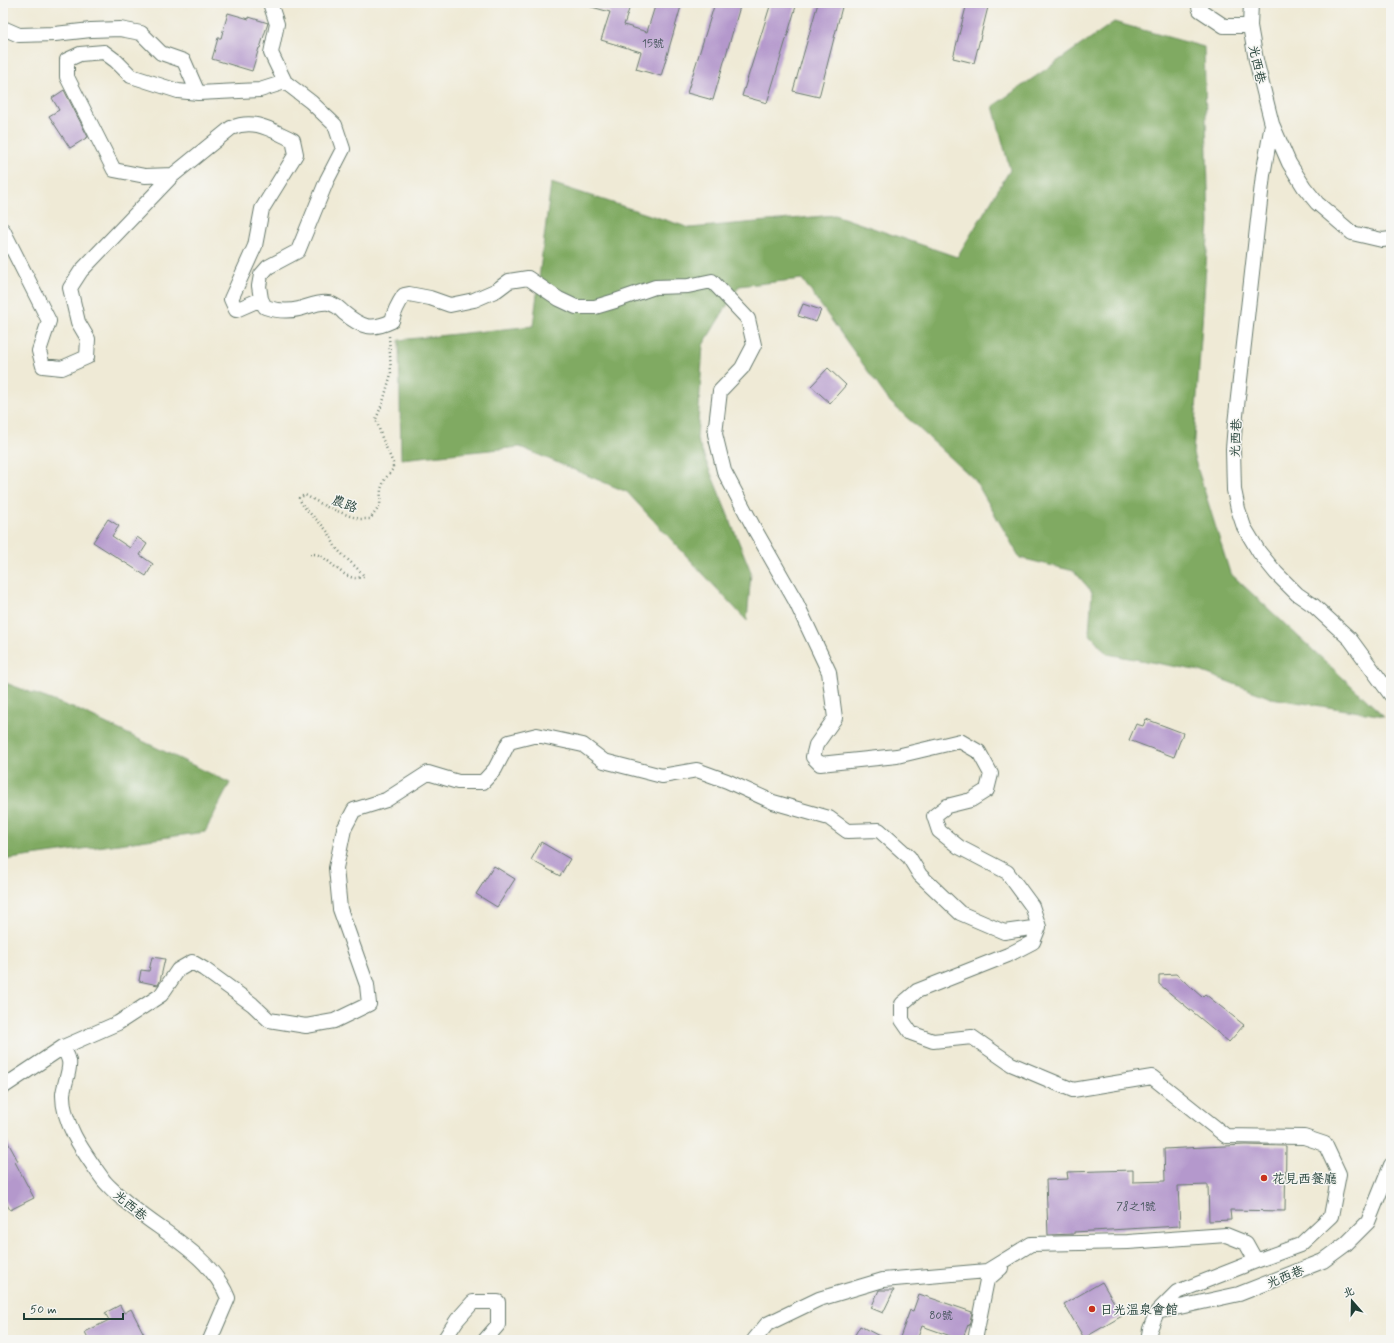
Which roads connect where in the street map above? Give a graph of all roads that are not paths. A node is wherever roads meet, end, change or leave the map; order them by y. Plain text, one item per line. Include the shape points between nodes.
1 (270, 3) edge
2 (1198, 3) edge
3 (1251, 3) edge
4 (1250, 26) junction
5 (3, 28) edge
6 (285, 82) junction
7 (198, 93) junction
8 (1272, 124) junction
9 (173, 175) junction
10 (3, 230) edge
11 (1391, 239) edge
12 (261, 299) junction
13 (1391, 695) edge
14 (1039, 927) junction
15 (63, 1047) junction
16 (3, 1087) edge
17 (1391, 1165) edge
18 (1031, 1244) junction
19 (1256, 1261) junction
20 (1157, 1312) junction
21 (210, 1340) edge
22 (444, 1340) edge
23 (485, 1340) edge
24 (754, 1340) edge
25 (975, 1340) edge
26 (1148, 1340) edge

1 - 6 street via 277,24 270,53
2 - 4 street via 1200,10 1224,26
3 - 4 street, 光西巷
4 - 8 street, 光西巷
5 - 7 street via 19,35 120,28 141,33 161,53 184,62
6 - 7 street via 260,90
6 - 12 street via 335,125 343,149 327,180 298,251 268,267 261,275 258,286
7 - 9 street via 178,91 131,76 104,52 80,54 67,60 67,77 114,170 145,176
8 - 11 street, 光西巷 via 1288,163 1317,204 1352,233 1382,240
8 - 13 street, 光西巷 via 1263,175 1235,424 1234,490 1244,527 1259,552 1297,594 1350,639
9 - 10 street via 81,271 70,288 78,322 88,339 87,357 62,368 44,366 38,351 49,321
9 - 12 street via 231,128 241,124 257,124 293,140 296,154 262,210 255,246 230,299 236,310
12 - 14 street via 265,307 280,312 327,303 336,306 362,325 374,328 392,321 404,295 409,294 450,305 474,300 509,281 528,278 576,307 595,307 655,287 688,286 712,281 748,319 754,346 742,368 720,391 715,434 724,470 795,600 829,672 835,718 816,745 812,757 820,764 896,756 960,741 979,752 991,774 987,790 971,800 947,806 934,816 939,831 959,847 1007,872 1032,906
14 - 15 street via 1004,932 960,913 920,875 909,857 879,830 847,832 829,818 773,802 697,770 662,776 604,761 583,745 537,735 509,742 495,769 483,782 458,782 428,773 386,800 354,810 344,829 336,868 340,909 367,985 369,1004 334,1021 306,1026 269,1020 252,1004 192,962 178,970 161,995 118,1023
14 - 19 street via 1033,942 1008,955 918,991 902,1004 902,1020 911,1033 933,1041 972,1037 1011,1064 1073,1090 1152,1076 1226,1136 1304,1137 1325,1144 1339,1174 1331,1216 1300,1245
15 - 16 street
15 - 21 street, 光西巷 via 69,1062 63,1093 70,1128 103,1180 125,1202 202,1260 223,1285 228,1298
17 - 20 street, 光西巷 via 1368,1222 1346,1244 1323,1261 1239,1294
18 - 19 street via 1128,1242 1226,1235 1246,1243
18 - 24 street via 987,1271 883,1280 819,1298 767,1324
18 - 25 street via 988,1280
19 - 20 street via 1177,1292
20 - 26 street
22 - 23 street via 473,1302 498,1302 498,1325

